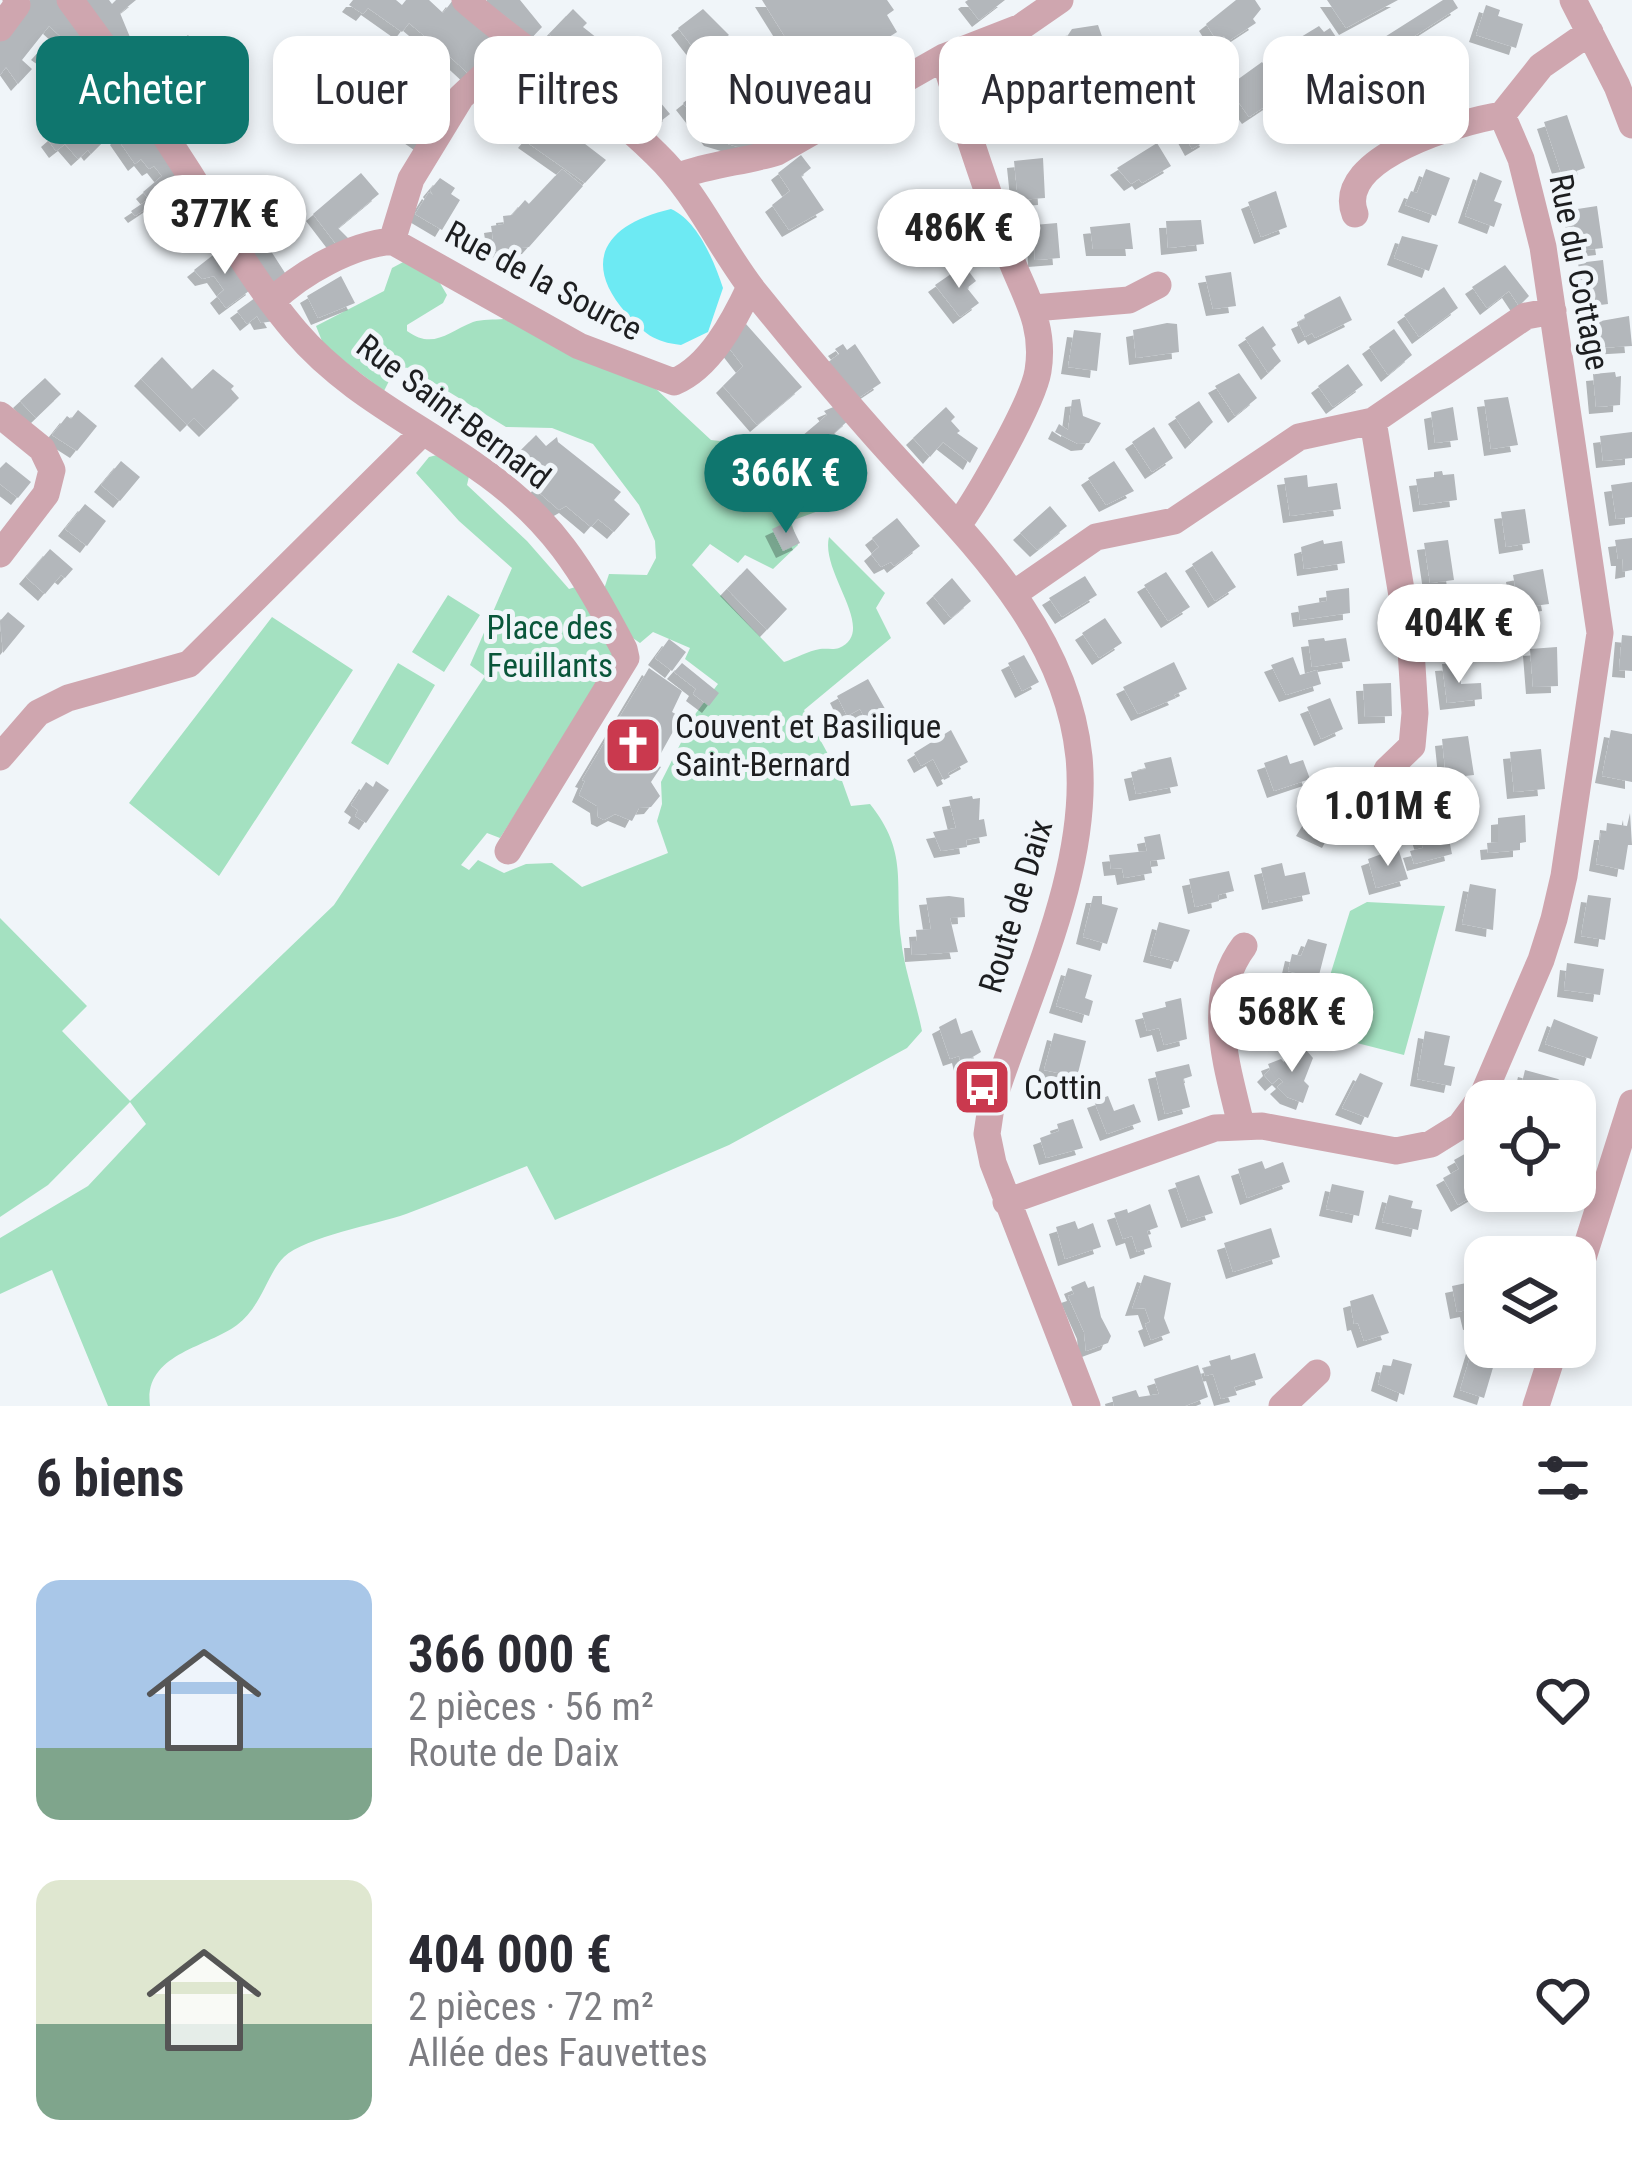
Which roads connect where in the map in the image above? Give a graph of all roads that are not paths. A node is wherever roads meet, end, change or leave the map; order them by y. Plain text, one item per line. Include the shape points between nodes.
1 (16, 0) edge
2 (70, 0) edge
3 (465, 0) edge
4 (1060, 0) edge
5 (1573, 0) edge
6 (0, 28) edge
7 (1590, 32) junction
8 (506, 36) edge
9 (998, 36) edge
10 (939, 60) edge
11 (474, 84) edge
12 (1502, 116) junction
13 (1632, 125) edge
14 (643, 144) edge
15 (973, 144) edge
16 (679, 176) junction
17 (1355, 214) dead end
18 (392, 241) junction
19 (1158, 285) dead end
20 (751, 287) junction
21 (272, 301) junction
22 (1034, 308) junction
23 (1553, 311) junction
24 (0, 415) edge
25 (1373, 421) junction
26 (422, 434) junction
27 (958, 525) junction
28 (0, 554) edge
29 (1015, 593) junction
30 (0, 757) edge
31 (1387, 770) dead end
32 (508, 851) dead end
33 (1244, 946) dead end
34 (1632, 1103) edge
35 (1241, 1125) junction
36 (1006, 1202) junction
37 (1590, 1236) edge
38 (1548, 1368) edge
39 (1317, 1372) dead end
40 (1087, 1406) edge
41 (1282, 1406) edge
42 (1536, 1406) edge

1 - 6 street
2 - 21 street, Rue Saint-Bernard
3 - 8 street, Route de Daix
4 - 9 street
5 - 7 street
7 - 12 street via 1540,66
7 - 13 street
10 - 16 street via 777,152
11 - 18 street via 411,179
12 - 17 street via 1413,141 1359,178
12 - 23 street, Rue du Cottage via 1521,159
14 - 16 street, Route de Daix
15 - 22 street
16 - 20 street, Route de Daix
18 - 20 street, Rue de la Source via 579,346 674,382 706,359
18 - 21 street, Rue de la Source via 368,244
19 - 22 street via 1129,300
20 - 27 street, Route de Daix
21 - 26 street, Rue Saint-Bernard via 373,402
22 - 27 street via 1036,381
23 - 25 street via 1526,316
23 - 35 street, Rue du Cottage via 1600,634 1564,876 1541,960 1483,1095 1442,1139 1396,1151
24 - 28 street via 42,448 52,470 46,494
25 - 29 street via 1299,437 1174,521 1096,537
25 - 31 street via 1415,713 1412,746
26 - 30 street via 189,664 68,698 38,713
26 - 32 street, Rue Saint-Bernard via 477,467 555,536 585,574 626,658
27 - 29 street, Route de Daix
29 - 36 street, Route de Daix via 1070,708 1081,798 1066,878 991,1107 988,1146
33 - 35 street via 1220,1004
34 - 37 street
35 - 36 street, Rue du Cottage
36 - 40 street, Route de Daix
38 - 42 street
39 - 41 street

